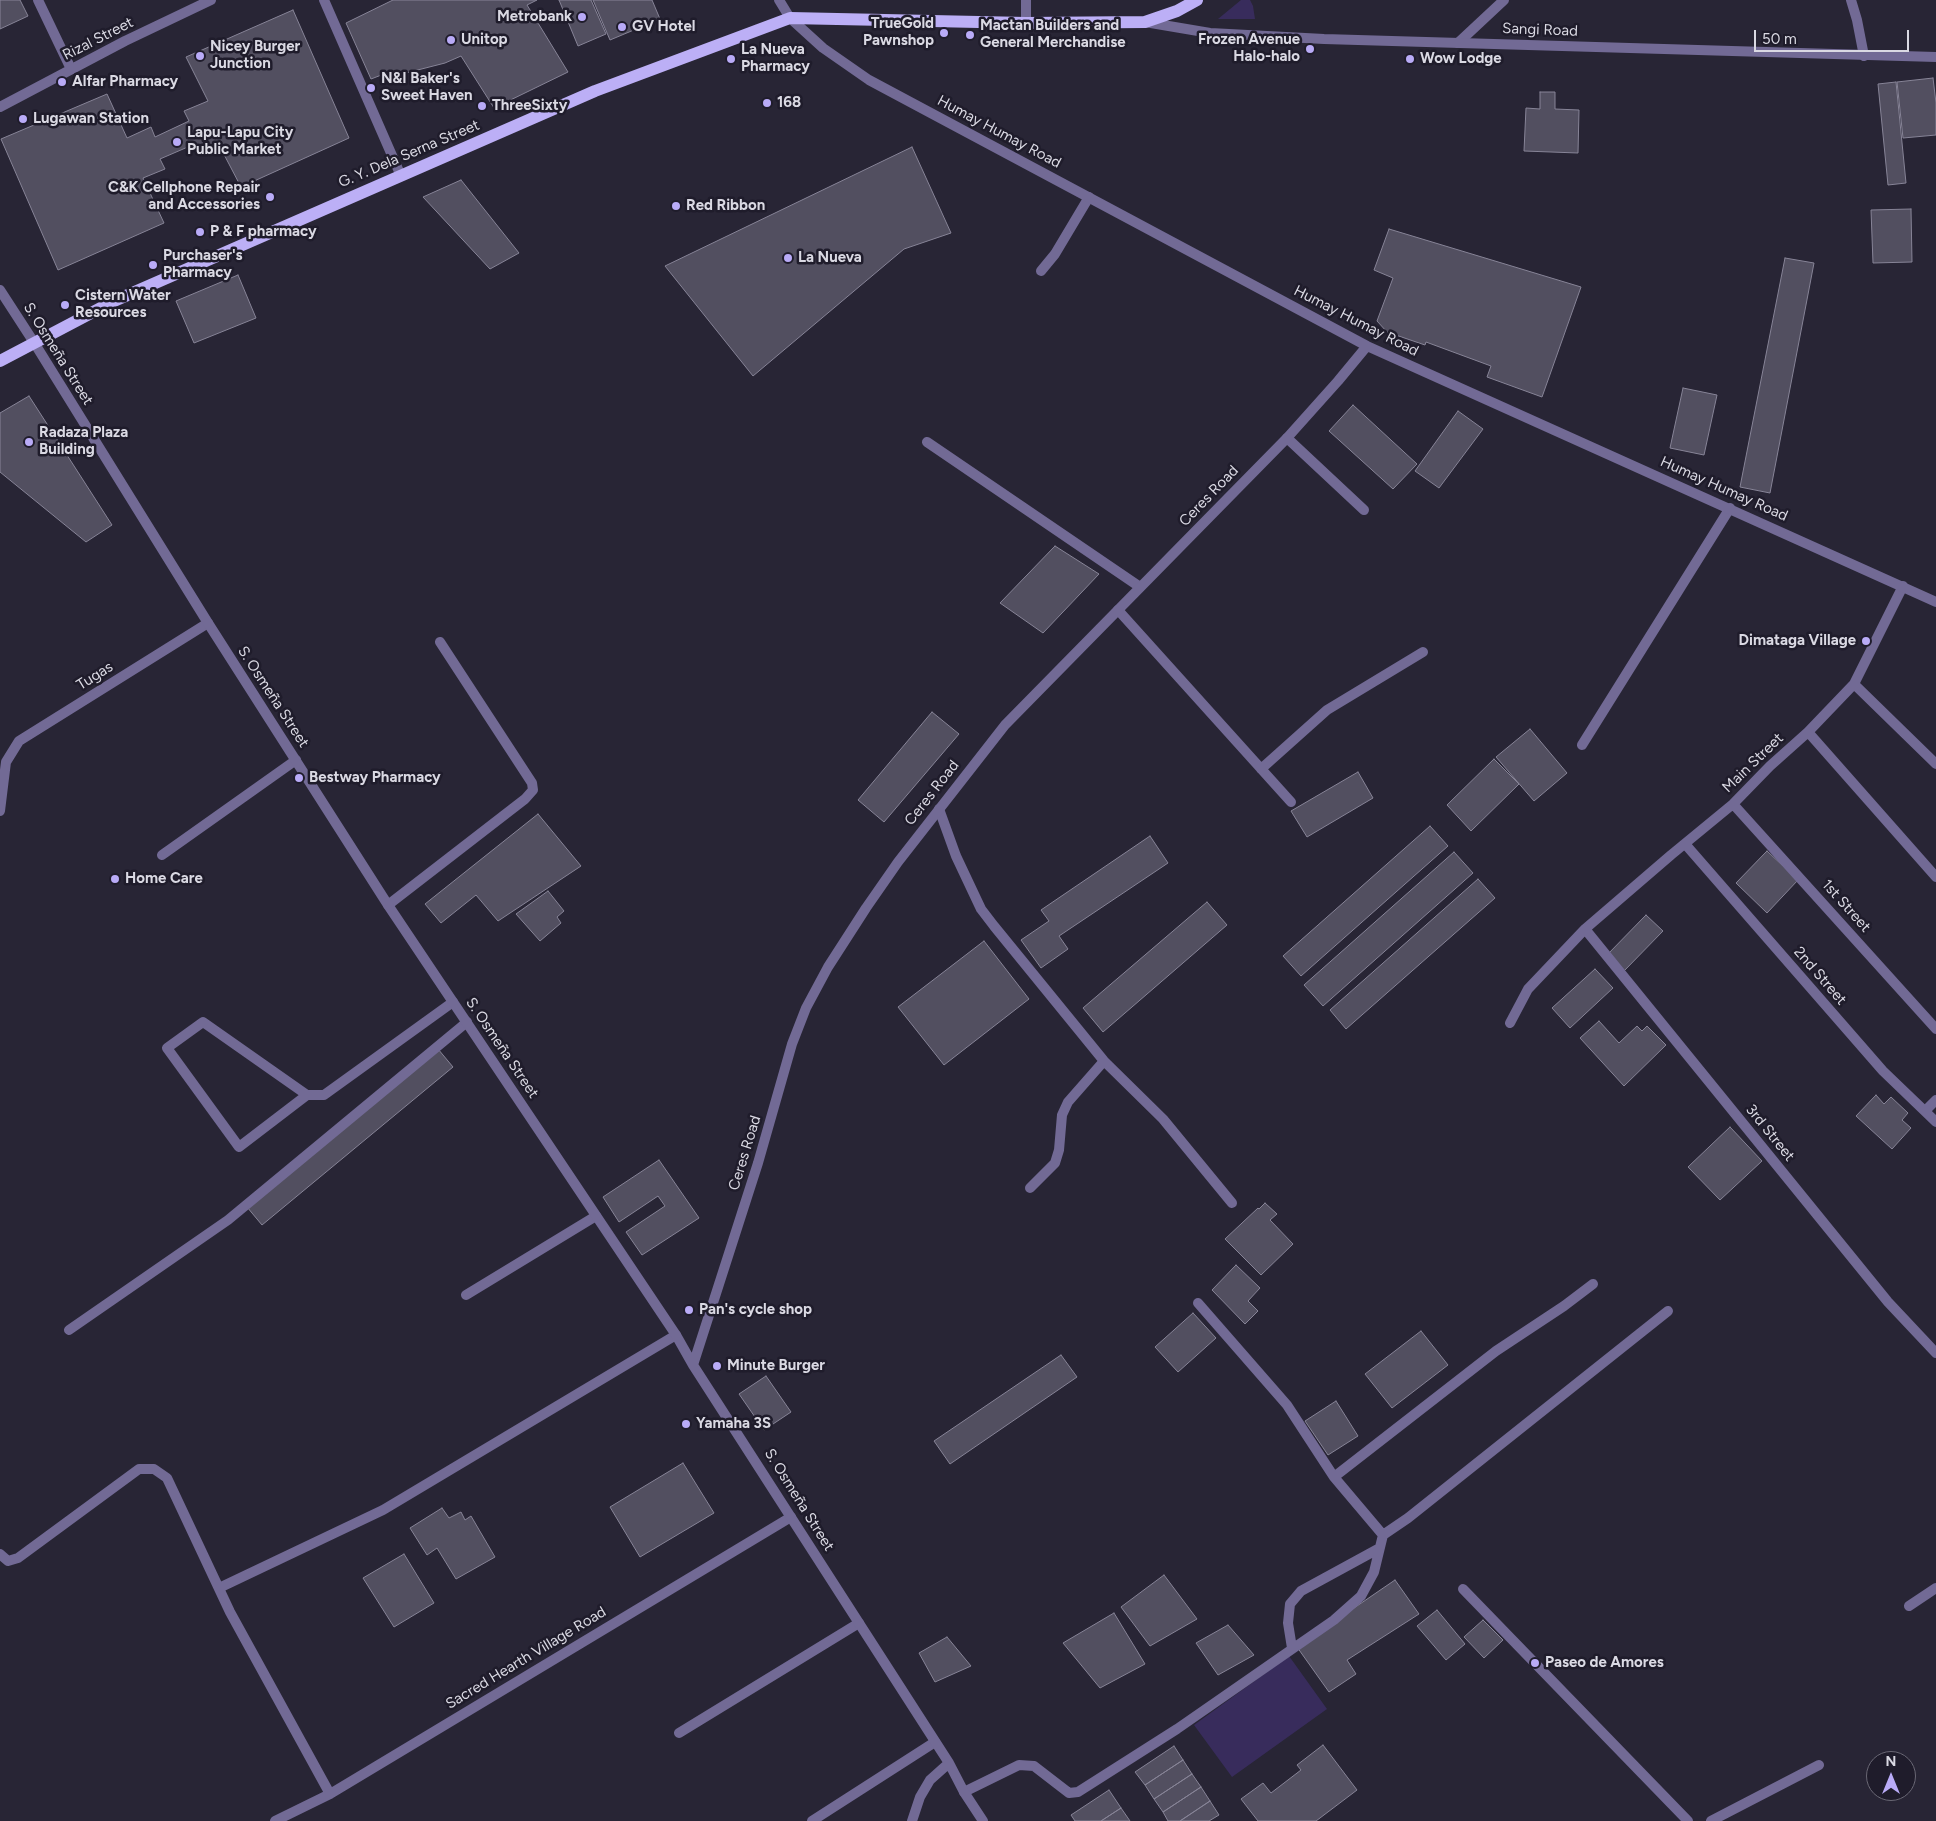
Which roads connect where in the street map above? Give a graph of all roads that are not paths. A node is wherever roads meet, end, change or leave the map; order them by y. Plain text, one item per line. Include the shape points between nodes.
1 (38, 0) edge
2 (211, 0) edge
3 (324, 0) edge
4 (779, 0) edge
5 (1026, 0) edge
6 (1197, 0) edge
7 (1504, 0) edge
8 (1851, 0) edge
9 (790, 18) junction
10 (1144, 22) junction
11 (1026, 23) junction
12 (1458, 42) junction
13 (1864, 56) junction
14 (1936, 57) edge
15 (71, 69) junction
16 (0, 107) edge
17 (401, 176) junction
18 (1089, 197) junction
19 (1041, 271) dead end
20 (0, 290) edge
21 (35, 344) junction
22 (1367, 346) junction
23 (0, 361) edge
24 (1286, 438) junction
25 (927, 442) dead end
26 (1730, 508) junction
27 (1364, 510) dead end
28 (1903, 586) junction
29 (1140, 588) junction
30 (1936, 602) edge
31 (1118, 610) junction
32 (208, 623) junction
33 (440, 642) dead end
34 (1423, 652) dead end
35 (1854, 684) junction
36 (1808, 732) junction
37 (1582, 745) dead end
38 (296, 760) junction
39 (1936, 764) edge
40 (1261, 769) junction
41 (1291, 802) dead end
42 (1733, 804) junction
43 (939, 808) junction
44 (0, 811) edge
45 (1686, 845) junction
46 (162, 855) dead end
47 (1936, 877) edge
48 (388, 906) junction
49 (1585, 929) junction
50 (453, 1002) junction
51 (467, 1022) junction
52 (1510, 1023) dead end
53 (1936, 1028) edge
54 (1104, 1060) junction
55 (307, 1095) junction
56 (1936, 1100) edge
57 (1924, 1111) junction
58 (1936, 1122) edge
59 (1030, 1188) dead end
60 (1232, 1203) dead end
61 (596, 1216) junction
62 (1593, 1284) dead end
63 (466, 1295) dead end
64 (1198, 1303) dead end
65 (1668, 1311) dead end
66 (69, 1330) dead end
67 (676, 1334) junction
68 (1936, 1353) edge
69 (693, 1365) junction
70 (1334, 1477) junction
71 (792, 1517) junction
72 (1382, 1535) junction
73 (1378, 1549) junction
74 (0, 1554) edge
75 (219, 1588) junction
76 (1936, 1588) edge
77 (1463, 1589) dead end
78 (1908, 1606) dead end
79 (859, 1623) junction
80 (1292, 1648) junction
81 (679, 1733) dead end
82 (935, 1742) junction
83 (949, 1763) junction
84 (1819, 1765) dead end
85 (964, 1792) junction
86 (330, 1794) junction
87 (275, 1821) edge
88 (812, 1821) edge
89 (912, 1821) edge
90 (983, 1821) edge
91 (1688, 1821) edge
92 (1711, 1821) edge

1 - 15 street
2 - 15 street, Rizal Street
3 - 17 street
4 - 9 street, Humay Humay Road
5 - 11 street
6 - 10 main road, G. Y. Dela Serna Street
7 - 12 street
8 - 13 street
9 - 11 main road, G. Y. Dela Serna Street
9 - 17 main road, G. Y. Dela Serna Street via 614,83
9 - 18 street, Humay Humay Road via 824,48 869,80
10 - 11 main road, G. Y. Dela Serna Street
10 - 12 street, Sangi Road via 1186,30 1247,35
12 - 13 street, Sangi Road
13 - 14 street, Sangi Road
15 - 16 street, Rizal Street
17 - 21 main road, G. Y. Dela Serna Street via 114,301
18 - 19 street
18 - 22 street, Humay Humay Road
20 - 21 street, S. Osmeña Street
21 - 23 main road, G. Y. Dela Serna Street
21 - 32 street, S. Osmeña Street
22 - 24 street, Ceres Road
22 - 26 street, Humay Humay Road
24 - 27 street
24 - 29 street, Ceres Road
25 - 29 street
26 - 28 street, Humay Humay Road
26 - 37 street
28 - 30 street, Humay Humay Road
28 - 35 street, Main Street
29 - 31 street, Ceres Road
31 - 40 street
31 - 43 street, Ceres Road via 1005,725
32 - 38 street, S. Osmeña Street
32 - 44 street, Tugas via 19,742 6,762
33 - 48 street via 532,783 533,790
34 - 40 street via 1327,710
35 - 36 street, Main Street
35 - 39 street
36 - 42 street, Main Street
36 - 47 street
38 - 46 street
38 - 48 street, S. Osmeña Street
40 - 41 street
42 - 45 street, Main Street
42 - 53 street, 1st Street
43 - 54 street via 956,856 982,909
43 - 69 street, Ceres Road via 866,908 806,1008
45 - 49 street, Main Street
45 - 57 street, 2nd Street via 1883,1071
48 - 50 street, S. Osmeña Street
49 - 52 street, Main Street via 1528,989
49 - 68 street, 3rd Street via 1882,1294
50 - 51 street, S. Osmeña Street
50 - 55 street via 324,1095
51 - 61 street, S. Osmeña Street
51 - 66 street via 228,1220
54 - 59 street via 1068,1102 1062,1115 1055,1163
54 - 60 street via 1163,1119
55 - 55 street via 203,1022 167,1048 239,1147
56 - 57 street
57 - 58 street, 2nd Street
61 - 63 street
61 - 67 street, S. Osmeña Street
62 - 70 street via 1496,1351
64 - 70 street via 1286,1405
65 - 72 street via 1408,1518
67 - 69 street, S. Osmeña Street
67 - 75 street via 383,1510
69 - 71 street, S. Osmeña Street
70 - 72 street
71 - 79 street, S. Osmeña Street
71 - 86 street, Sacred Hearth Village Road
72 - 73 street
73 - 80 street via 1374,1572 1361,1596 1334,1620
73 - 80 street via 1301,1591 1290,1604 1288,1623
74 - 75 street via 8,1561 18,1558 139,1469 154,1469 167,1478
75 - 86 street
76 - 78 street
77 - 91 street
79 - 81 street
79 - 82 street, S. Osmeña Street
80 - 85 street via 1177,1729 1078,1792 1069,1793 1034,1766 1019,1765
82 - 83 street, S. Osmeña Street
82 - 88 street
83 - 85 street, S. Osmeña Street
83 - 89 street via 930,1780
84 - 92 street
85 - 90 street, S. Osmeña Street
86 - 87 street, Sacred Hearth Village Road

